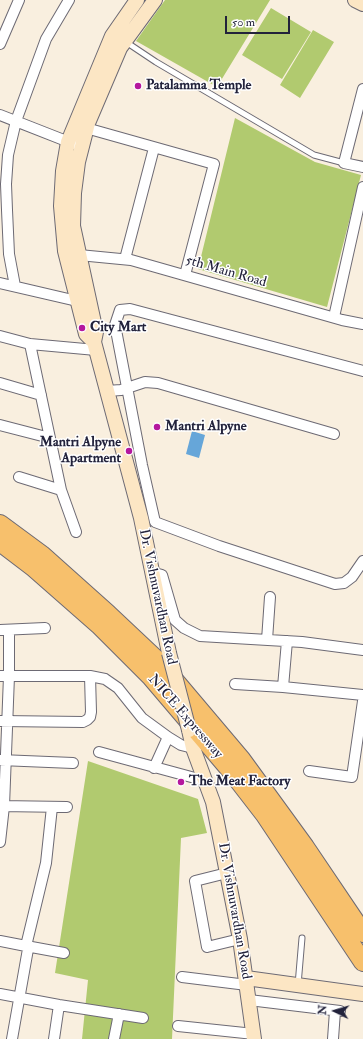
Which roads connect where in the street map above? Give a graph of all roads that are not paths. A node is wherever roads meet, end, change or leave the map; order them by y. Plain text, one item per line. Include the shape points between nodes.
1 (19, 0) edge
2 (69, 0) edge
3 (137, 0) edge
4 (155, 0) edge
5 (355, 0) edge
6 (363, 4) edge
7 (125, 42) junction
8 (0, 44) edge
9 (363, 89) edge
10 (0, 115) edge
11 (16, 121) junction
12 (86, 128) junction
13 (75, 144) junction
14 (154, 148) junction
15 (344, 163) junction
16 (363, 167) edge
17 (363, 187) edge
18 (80, 255) junction
19 (125, 259) junction
20 (185, 275) junction
21 (0, 283) edge
22 (15, 286) junction
23 (77, 301) junction
24 (334, 317) junction
25 (363, 324) edge
26 (0, 336) edge
27 (30, 344) junction
28 (95, 346) junction
29 (363, 371) edge
30 (0, 383) edge
31 (127, 388) junction
32 (107, 391) junction
33 (41, 396) junction
34 (0, 425) edge
35 (334, 434) dead end
36 (50, 438) junction
37 (137, 473) junction
38 (19, 477) dead end
39 (61, 490) junction
40 (0, 524) edge
41 (76, 532) dead end
42 (0, 542) edge
43 (363, 563) edge
44 (151, 572) junction
45 (270, 597) dead end
46 (45, 628) dead end
47 (4, 630) edge
48 (267, 640) junction
49 (287, 641) junction
50 (363, 650) edge
51 (4, 676) edge
52 (90, 676) junction
53 (236, 684) dead end
54 (283, 687) junction
55 (363, 695) edge
56 (363, 701) edge
57 (3, 721) edge
58 (168, 737) junction
59 (193, 748) junction
60 (99, 752) dead end
61 (3, 760) edge
62 (73, 763) dead end
63 (154, 768) junction
64 (309, 772) dead end
65 (206, 781) junction
66 (2, 806) edge
67 (52, 807) junction
68 (67, 807) dead end
69 (0, 842) edge
70 (227, 873) junction
71 (363, 933) edge
72 (302, 938) dead end
73 (240, 940) junction
74 (0, 941) edge
75 (26, 946) junction
76 (64, 953) dead end
77 (363, 962) edge
78 (182, 977) dead end
79 (247, 981) junction
80 (298, 986) junction
81 (0, 994) edge
82 (363, 994) edge
83 (19, 998) junction
84 (249, 1000) junction
85 (59, 1005) junction
86 (119, 1014) junction
87 (143, 1018) dead end
88 (178, 1026) dead end
89 (195, 1028) junction
90 (254, 1037) edge
91 (12, 1039) edge
92 (54, 1039) edge
93 (114, 1039) edge
94 (196, 1039) edge
95 (332, 1039) edge

1 - 8 street
2 - 11 street via 46,39
3 - 13 main road, Dr. Vishnuvardhan Road via 112,36
4 - 7 main road, Dr. Vishnuvardhan Road
5 - 6 main road
7 - 12 main road, Dr. Vishnuvardhan Road via 120,48
7 - 15 lane via 314,155
9 - 15 street
10 - 11 street
11 - 13 street
11 - 22 street via 8,155 6,184 9,254
12 - 13 main road, Dr. Vishnuvardhan Road
12 - 14 street
13 - 18 main road, Dr. Vishnuvardhan Road via 78,162 73,226
13 - 23 main road, Dr. Vishnuvardhan Road via 64,171 61,206 65,251
14 - 19 street
14 - 20 street via 214,164
15 - 16 street
17 - 24 street
18 - 19 street, 5th Main Road
18 - 28 main road, Dr. Vishnuvardhan Road via 96,332
19 - 20 street, 5th Main Road
20 - 24 street, 5th Main Road
21 - 22 street
22 - 23 street
23 - 28 main road, Dr. Vishnuvardhan Road via 86,334
24 - 25 street, 5th Main Road
26 - 27 street
27 - 28 street
27 - 33 street
28 - 32 main road, Dr. Vishnuvardhan Road
29 - 31 street via 130,309 120,310 115,325
30 - 33 street
31 - 32 street
31 - 35 street via 145,382 158,383
31 - 37 street
32 - 37 main road, Dr. Vishnuvardhan Road
33 - 36 street
34 - 36 street
36 - 39 street
37 - 43 street via 155,522 335,584 344,583 352,577
37 - 44 main road, Dr. Vishnuvardhan Road via 141,518
38 - 39 street
39 - 41 street
40 - 71 highway, NICE Expressway via 42,555 159,662 241,759
42 - 77 highway, NICE Expressway via 99,624 151,677 265,815
44 - 48 street via 162,575 175,620 184,628 200,636
44 - 59 main road, Dr. Vishnuvardhan Road, bridge
45 - 48 street
46 - 47 street
47 - 51 street
48 - 49 street
49 - 50 street
49 - 54 street
51 - 52 street
51 - 57 street
52 - 57 street via 91,712 87,720
52 - 58 street via 105,679 118,688 142,718
53 - 54 street
54 - 55 street
56 - 64 street via 352,776
57 - 61 street
58 - 59 street via 181,745
58 - 63 street
59 - 65 main road, Dr. Vishnuvardhan Road
60 - 63 street
61 - 62 street
61 - 66 street
63 - 65 street
65 - 70 main road, Dr. Vishnuvardhan Road via 213,802
66 - 67 street
66 - 69 street
67 - 68 street
67 - 75 street via 47,859
70 - 73 main road, Dr. Vishnuvardhan Road
70 - 73 street via 195,881 207,947
72 - 80 lane
73 - 79 main road, Dr. Vishnuvardhan Road
74 - 75 street
75 - 76 street
75 - 83 street via 28,949
78 - 79 street
79 - 80 main road
79 - 84 main road, Dr. Vishnuvardhan Road
80 - 82 main road
81 - 83 street
83 - 85 street
83 - 91 street
84 - 90 main road, Dr. Vishnuvardhan Road
84 - 95 street via 338,1011
85 - 86 street
85 - 92 street
86 - 87 street
86 - 93 street
88 - 89 street
89 - 90 street
89 - 94 street

